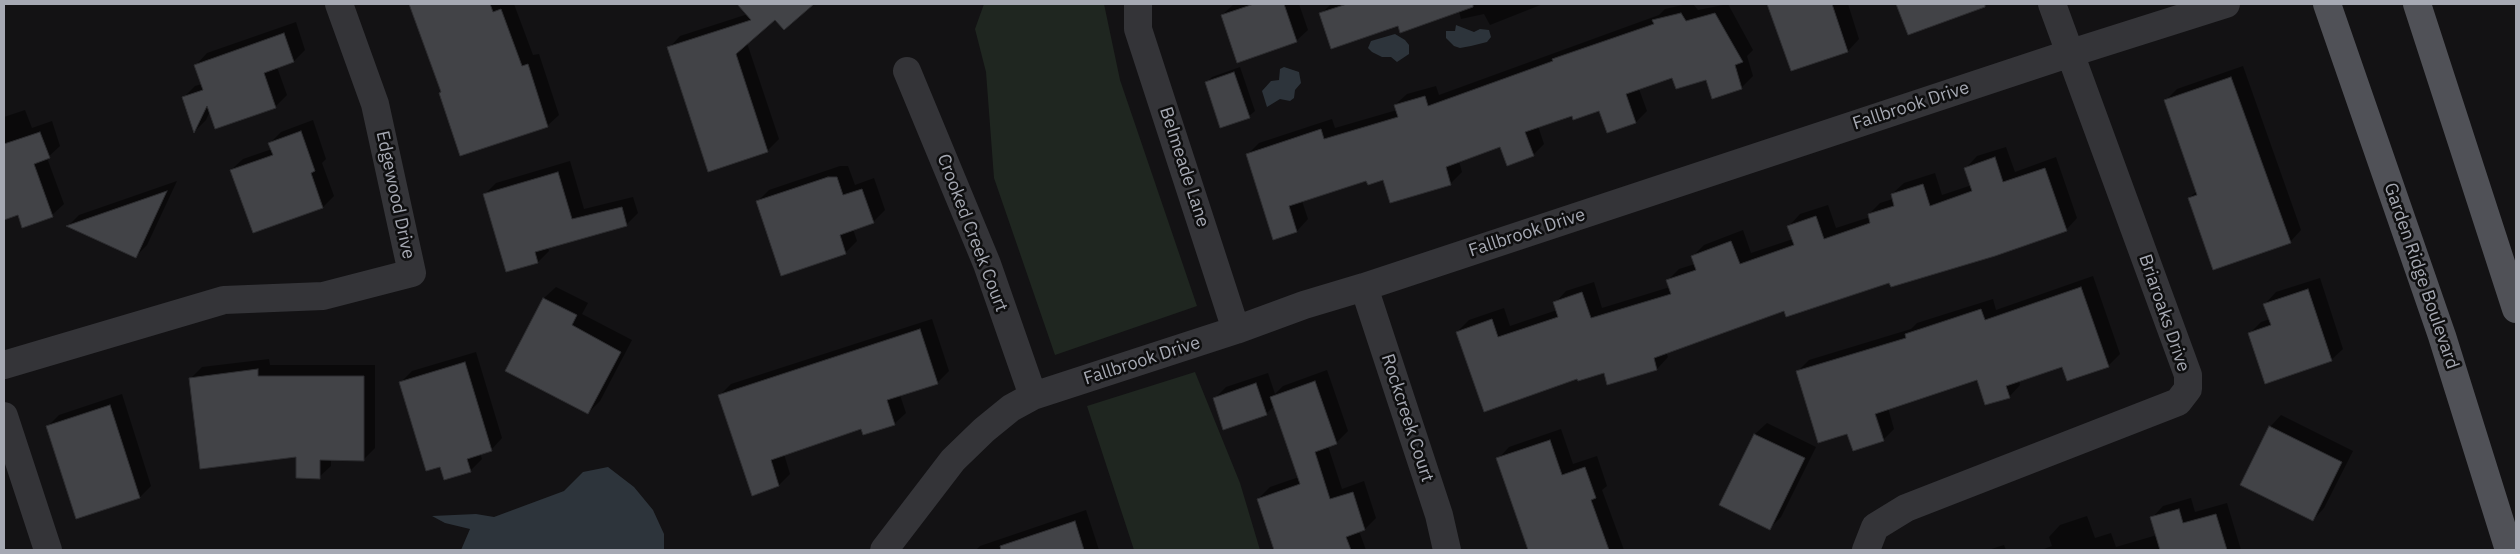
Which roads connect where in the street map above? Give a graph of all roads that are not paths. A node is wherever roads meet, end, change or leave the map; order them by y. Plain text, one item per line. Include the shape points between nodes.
1 (339, 4) edge
2 (1138, 4) edge
3 (2052, 4) edge
4 (2226, 4) edge
5 (2327, 4) edge
6 (2417, 4) edge
7 (2071, 53) junction
8 (907, 72) dead end
9 (1364, 287) junction
10 (2516, 309) edge
11 (1236, 330) junction
12 (4, 365) edge
13 (1033, 396) junction
14 (4, 416) edge
15 (48, 550) edge
16 (884, 550) edge
17 (1447, 550) edge
18 (1866, 550) edge
19 (2509, 550) edge

1 - 12 street, Edgewood Drive via 375,104 412,273 323,296 224,300
2 - 11 street, Belmeade Lane via 1138,29
3 - 7 street, Briaroaks Drive
4 - 7 street, Fallbrook Drive
5 - 19 main road, Garden Ridge Boulevard via 2442,336
6 - 10 main road
7 - 9 street, Fallbrook Drive
7 - 18 street, Briaroaks Drive via 2188,375 2188,389 2178,402 1906,508 1875,526
8 - 13 street, Crooked Creek Court via 987,264
9 - 11 street, Fallbrook Drive
9 - 17 street, Rockcreek Court via 1439,515
11 - 13 street, Fallbrook Drive
13 - 16 street, Fallbrook Drive via 990,424 953,460
14 - 15 street

